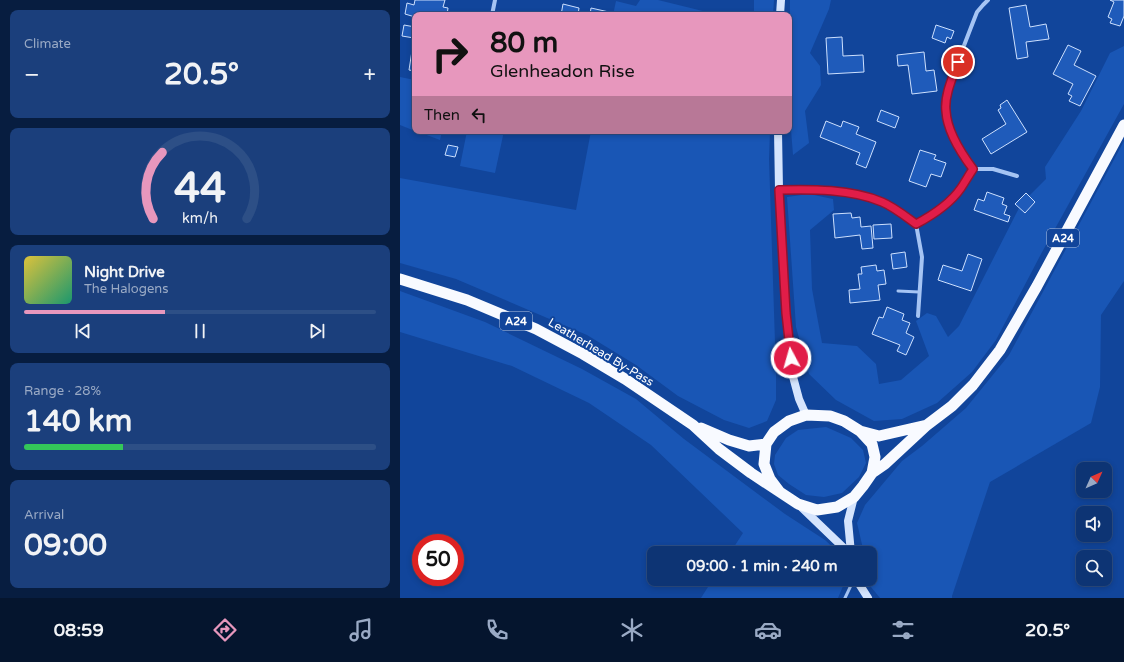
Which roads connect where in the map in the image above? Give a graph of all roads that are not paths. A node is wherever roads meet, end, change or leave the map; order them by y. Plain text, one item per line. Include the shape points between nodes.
1 (495, 0) edge
2 (781, 0) edge
3 (988, 0) edge
4 (493, 12) edge
5 (780, 12) edge
6 (1124, 125) edge
7 (778, 134) edge
8 (973, 169) junction
9 (1017, 176) dead end
10 (779, 190) junction
11 (916, 224) junction
12 (400, 279) edge
13 (898, 291) dead end
14 (919, 292) junction
15 (918, 316) dead end
16 (806, 415) junction
17 (693, 425) junction
18 (927, 425) junction
19 (860, 430) junction
20 (766, 444) junction
21 (872, 473) junction
22 (779, 491) junction
23 (854, 497) junction
24 (798, 504) junction
25 (843, 546) edge
26 (850, 546) edge
27 (851, 586) edge
28 (860, 586) edge
29 (845, 598) edge
30 (868, 598) edge

1 - 4 street
2 - 5 main road
3 - 8 street via 977,12 947,97 946,111 955,142
6 - 18 highway, A24 via 1000,350 973,385 952,406
7 - 10 main road
8 - 9 street via 994,169
8 - 11 street via 948,202
10 - 11 street via 844,192 864,196 884,202
10 - 16 main road via 792,373
11 - 14 street via 922,257
12 - 17 highway, Leatherhead By-Pass / A24 via 467,300 536,329 624,378
13 - 14 lane
14 - 15 street
16 - 19 highway via 830,416
16 - 20 highway via 789,421 774,432
17 - 20 highway, Leatherhead By-Pass / A24 via 749,446
17 - 22 highway, Leatherhead By-Pass / A24 via 719,449
18 - 19 highway, A24 via 879,436
18 - 21 highway, A24
19 - 21 highway via 872,444 875,457
20 - 22 highway via 764,464
21 - 23 highway
22 - 24 highway
23 - 24 highway via 837,507 817,510
23 - 26 main road via 848,521
24 - 25 main road
27 - 29 lane
28 - 30 main road

